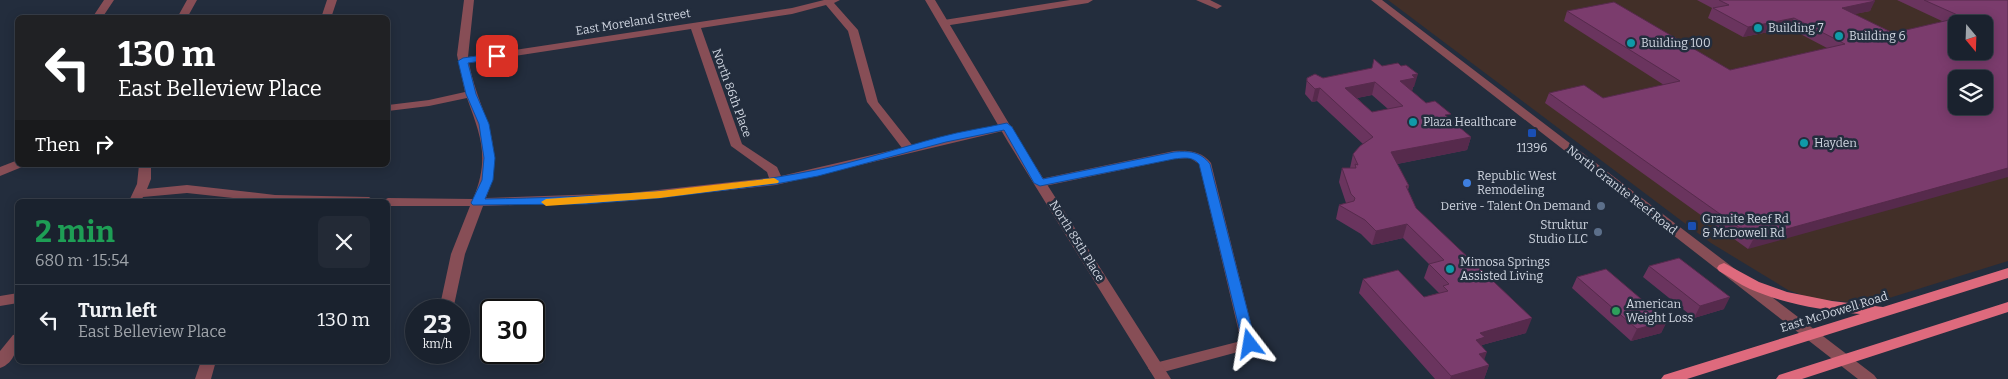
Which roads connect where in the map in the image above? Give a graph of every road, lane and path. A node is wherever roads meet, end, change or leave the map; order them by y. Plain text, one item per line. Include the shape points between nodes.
1 (109, 0) edge
2 (192, 0) edge
3 (332, 0) edge
4 (469, 0) edge
5 (930, 0) edge
6 (1088, 0) edge
7 (1201, 0) edge
8 (1376, 0) edge
9 (832, 1) edge
10 (1217, 6) dead end
11 (99, 15) edge
12 (184, 15) edge
13 (327, 15) edge
14 (944, 23) junction
15 (695, 25) junction
16 (463, 61) junction
17 (471, 94) junction
18 (390, 108) edge
19 (1007, 127) junction
20 (908, 149) junction
21 (15, 165) edge
22 (145, 167) edge
23 (0, 172) edge
24 (776, 181) junction
25 (1040, 183) junction
26 (137, 198) edge
27 (292, 199) edge
28 (390, 202) edge
29 (477, 203) junction
30 (1724, 268) junction
31 (2008, 273) edge
32 (15, 298) edge
33 (448, 299) edge
34 (0, 301) edge
35 (2008, 307) edge
36 (1886, 311) junction
37 (1811, 335) junction
38 (15, 343) edge
39 (1844, 360) junction
40 (0, 362) edge
41 (208, 364) edge
42 (1159, 373) edge
43 (203, 379) edge
44 (1669, 379) edge
45 (1784, 379) edge
46 (1869, 379) edge

1 - 11 street
2 - 12 street
3 - 13 street
4 - 16 street
5 - 14 street, North 85th Place
6 - 14 street
7 - 10 street
8 - 30 street, North Granite Reef Road
9 - 15 street, East Moreland Street via 792,11
9 - 20 street via 852,30 873,102
14 - 19 street, North 85th Place
15 - 16 street, East Moreland Street
15 - 24 street, North 86th Place via 737,146 773,170
16 - 17 street
17 - 18 street
17 - 29 street via 484,124 490,158 487,180
19 - 20 street
19 - 25 street, North 85th Place
20 - 24 street
21 - 23 street
22 - 26 street via 146,175
24 - 29 street via 586,201
25 - 42 street, North 85th Place
25 - 42 street via 1174,155 1190,154 1205,164 1250,344
26 - 27 street via 187,189
28 - 29 street
29 - 33 street via 458,254
30 - 36 main road via 1754,285 1797,299
30 - 37 street, North Granite Reef Road
31 - 36 main road, East McDowell Road
32 - 34 street
35 - 39 main road
36 - 37 main road, East McDowell Road
37 - 39 street, North Granite Reef Road
37 - 44 main road, East McDowell Road
38 - 40 street
39 - 45 main road
39 - 46 street, North Granite Reef Road
41 - 43 street

